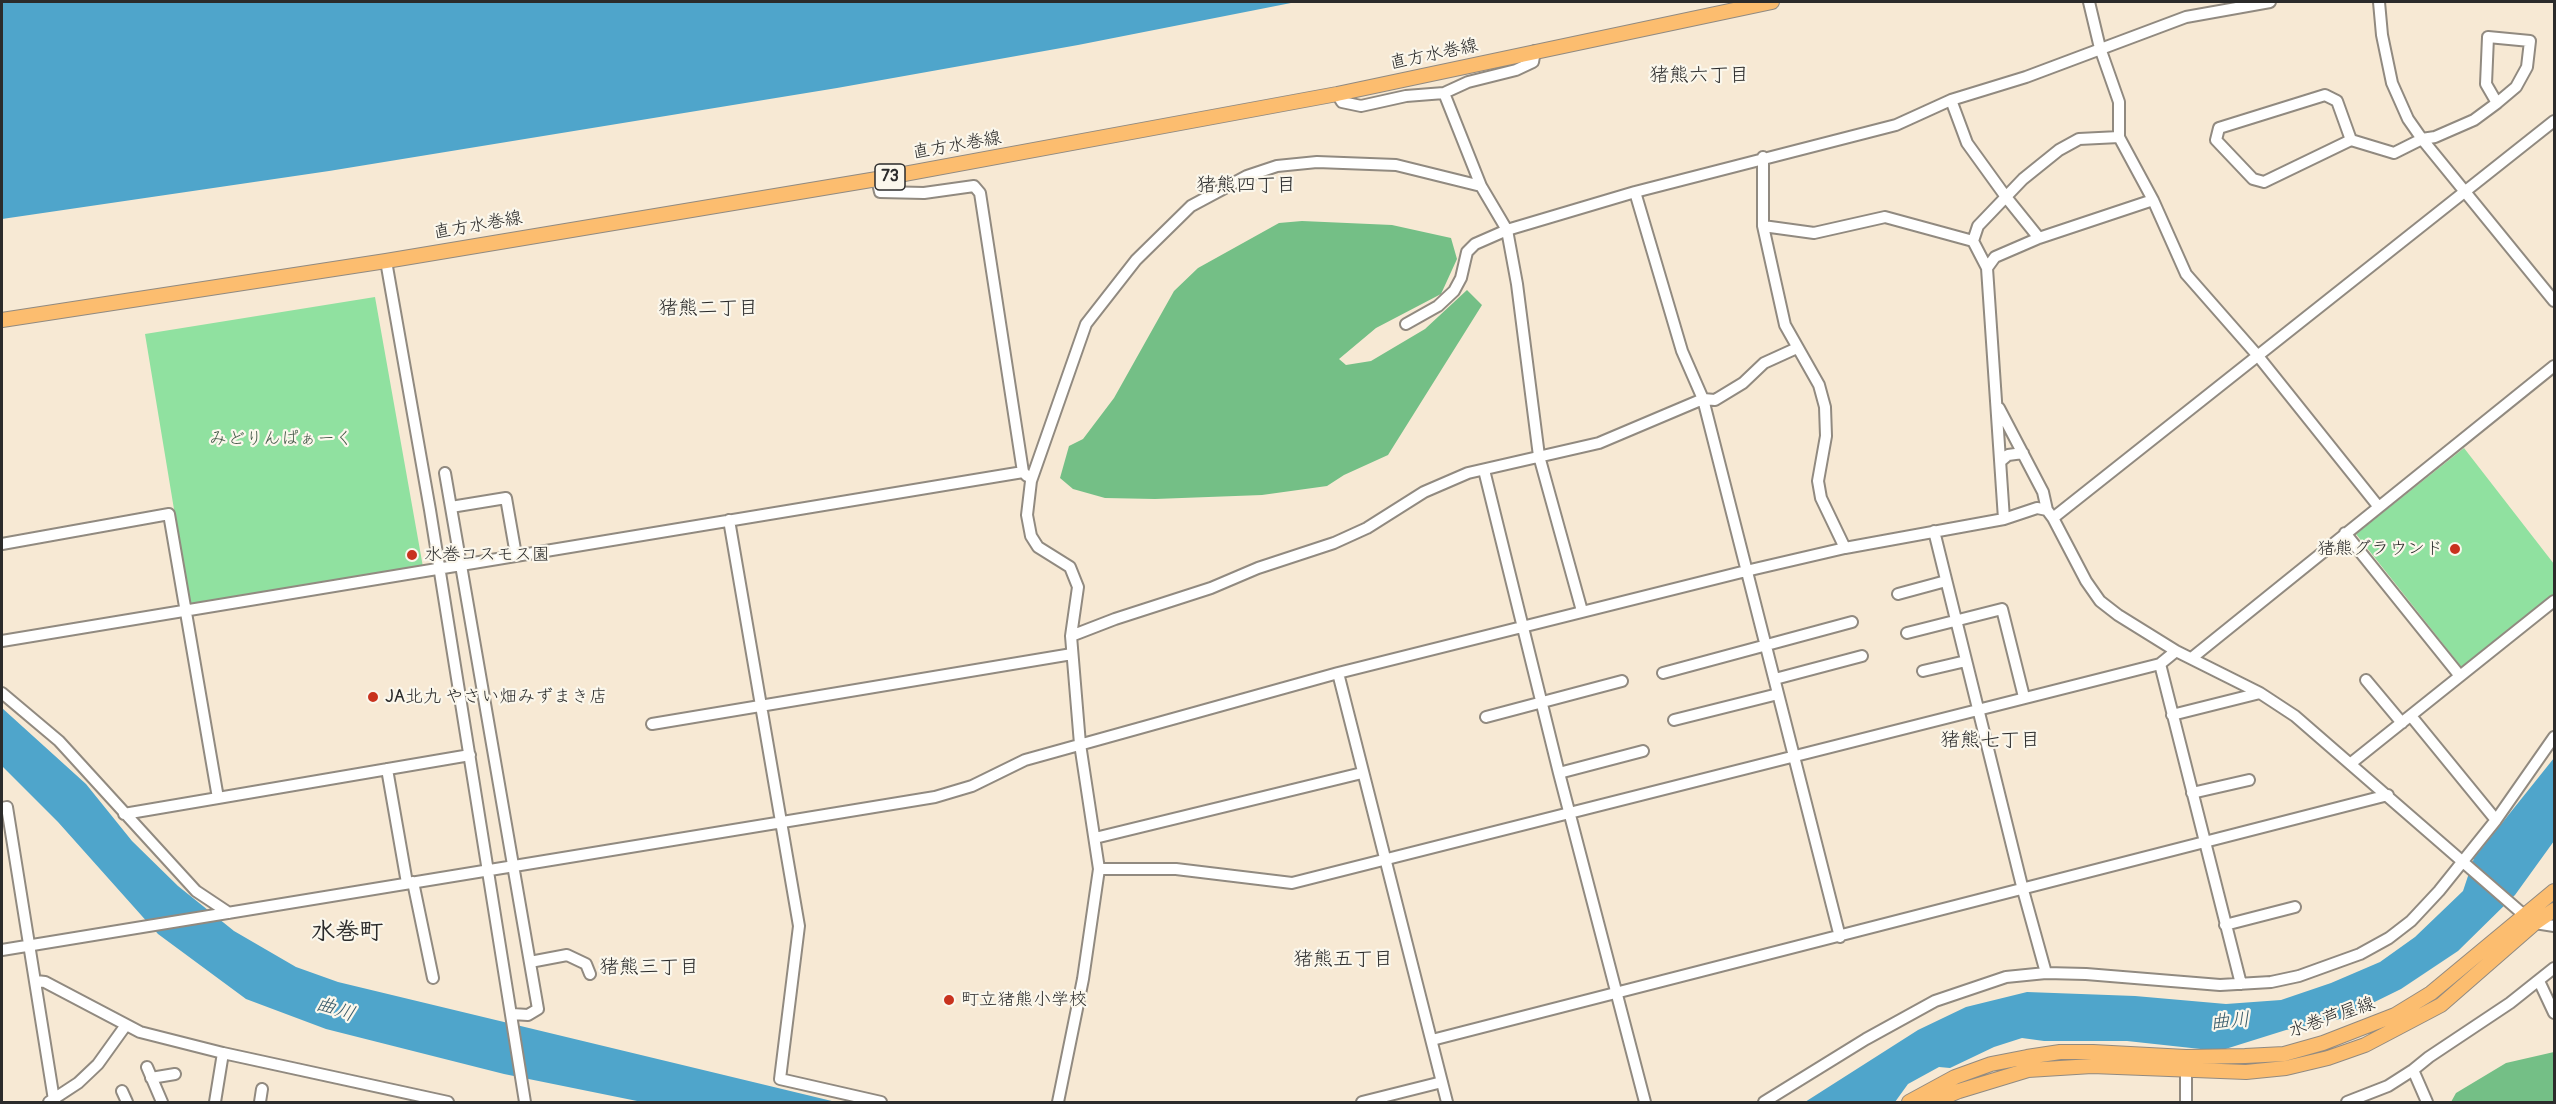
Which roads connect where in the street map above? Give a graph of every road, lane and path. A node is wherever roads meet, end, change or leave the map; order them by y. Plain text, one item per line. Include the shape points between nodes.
1 (1772, 2) edge
2 (2089, 2) edge
3 (2270, 2) edge
4 (2379, 2) edge
5 (2100, 48) junction
6 (1535, 51) junction
7 (1444, 93) junction
8 (1337, 94) junction
9 (1951, 100) junction
10 (2497, 103) junction
11 (2554, 121) edge
12 (2118, 137) junction
13 (2422, 139) junction
14 (2351, 140) junction
15 (1763, 157) junction
16 (877, 179) junction
17 (1481, 186) junction
18 (1635, 192) junction
19 (2465, 192) junction
20 (2006, 197) junction
21 (2152, 200) junction
22 (1763, 226) junction
23 (1507, 230) junction
24 (2039, 238) junction
25 (1973, 241) junction
26 (386, 261) junction
27 (1987, 268) junction
28 (2554, 301) edge
29 (2, 320) edge
30 (1406, 324) dead end
31 (1797, 348) junction
32 (2258, 356) junction
33 (2554, 366) edge
34 (1703, 399) junction
35 (1998, 405) junction
36 (2023, 453) junction
37 (1539, 456) junction
38 (2001, 461) junction
39 (1484, 470) junction
40 (1023, 472) junction
41 (445, 473) dead end
42 (1031, 481) junction
43 (2378, 506) junction
44 (451, 507) junction
45 (2050, 514) junction
46 (2004, 519) junction
47 (729, 520) junction
48 (1934, 531) junction
49 (2344, 533) junction
50 (2, 544) edge
51 (1845, 548) junction
52 (516, 555) junction
53 (461, 564) junction
54 (439, 568) junction
55 (1746, 571) junction
56 (1946, 581) junction
57 (1898, 594) dead end
58 (2554, 601) edge
59 (184, 611) junction
60 (1582, 611) junction
61 (1956, 621) junction
62 (1852, 622) dead end
63 (1524, 627) junction
64 (1907, 633) dead end
65 (1071, 636) junction
66 (2, 641) edge
67 (1766, 645) junction
68 (2176, 651) junction
69 (1072, 654) junction
70 (1862, 656) dead end
71 (2193, 657) junction
72 (1966, 661) junction
73 (2160, 664) junction
74 (1923, 671) dead end
75 (1663, 672) dead end
76 (1338, 673) junction
77 (2460, 676) junction
78 (1775, 679) junction
79 (2366, 680) dead end
80 (1622, 681) dead end
81 (2, 693) edge
82 (2260, 693) junction
83 (1778, 694) junction
84 (2024, 697) junction
85 (1542, 702) junction
86 (760, 705) junction
87 (1979, 710) junction
88 (2172, 715) junction
89 (1486, 717) dead end
90 (2406, 719) junction
91 (1674, 720) dead end
92 (652, 724) dead end
93 (2554, 737) edge
94 (1080, 744) junction
95 (1642, 751) dead end
96 (470, 755) junction
97 (1794, 756) junction
98 (2350, 764) junction
99 (387, 769) junction
100 (1362, 773) junction
101 (1559, 773) junction
102 (2249, 780) dead end
103 (2192, 793) junction
104 (2388, 795) junction
105 (218, 798) junction
106 (2, 808) edge
107 (1570, 813) junction
108 (124, 814) junction
109 (2496, 820) junction
110 (780, 821) junction
111 (1095, 838) junction
112 (2205, 843) junction
113 (1385, 861) junction
114 (2465, 863) junction
115 (513, 865) junction
116 (487, 869) junction
117 (1099, 869) junction
118 (410, 883) junction
119 (2023, 890) junction
120 (2554, 891) edge
121 (2295, 907) dead end
122 (2554, 910) edge
123 (225, 913) junction
124 (2524, 915) junction
125 (2225, 925) junction
126 (2554, 926) edge
127 (1840, 937) junction
128 (29, 945) junction
129 (2, 950) edge
130 (530, 962) junction
131 (2554, 968) edge
132 (2046, 973) junction
133 (590, 974) dead end
134 (433, 978) dead end
135 (36, 981) junction
136 (2539, 981) junction
137 (2241, 984) junction
138 (1616, 992) junction
139 (2554, 1013) edge
140 (512, 1017) junction
141 (126, 1025) junction
142 (1432, 1040) junction
143 (224, 1053) junction
144 (2186, 1057) junction
145 (2413, 1070) junction
146 (2186, 1072) junction
147 (175, 1074) dead end
148 (1442, 1082) junction
149 (262, 1089) dead end
150 (122, 1092) dead end
151 (2368, 1099) edge
152 (52, 1101) edge
153 (127, 1102) edge
154 (162, 1102) edge
155 (215, 1102) edge
156 (260, 1102) edge
157 (448, 1102) edge
158 (525, 1102) edge
159 (881, 1102) edge
160 (1058, 1102) edge
161 (1362, 1102) edge
162 (1447, 1102) edge
163 (1645, 1102) edge
164 (1764, 1102) edge
165 (1909, 1102) edge
166 (1933, 1102) edge
167 (2186, 1102) edge
168 (2347, 1102) edge
169 (2427, 1102) edge

1 - 6 main road, 直方水巻線 / 73
2 - 5 street
3 - 5 street via 2186,17
4 - 13 street via 2392,83
5 - 9 street
5 - 12 street via 2119,102
6 - 7 street via 1533,62 1516,70 1468,82
6 - 8 main road, 直方水巻線 / 73
7 - 8 street via 1360,106 1342,102
7 - 17 street
8 - 16 main road, 直方水巻線 / 73
9 - 15 street via 1896,124
9 - 20 street via 1967,143
10 - 10 street via 2516,87 2527,67 2530,41 2488,37 2486,84
10 - 13 street via 2474,120
11 - 19 street
12 - 20 street via 2079,139 2059,150
12 - 21 street
13 - 14 street via 2394,153
13 - 19 street
14 - 14 street via 2264,182 2253,179 2216,140 2219,128 2325,95 2337,101
15 - 18 street
15 - 22 street
16 - 26 main road, 直方水巻線 / 73
16 - 40 street via 880,192 924,193 974,186 980,194
17 - 23 street
17 - 42 street via 1396,165 1317,162 1277,166 1191,206 1136,260 1086,324
18 - 23 street
18 - 34 street via 1682,351
19 - 28 street
19 - 32 street
20 - 24 street
20 - 25 street via 1978,226
21 - 24 street
21 - 32 street via 2186,274
22 - 25 street via 1814,233 1885,217
22 - 31 street via 1785,325
23 - 30 street via 1475,244 1467,252 1454,291 1438,306
23 - 37 street
24 - 27 street via 1995,257
25 - 27 street
26 - 29 main road, 直方水巻線 / 73
26 - 54 street
27 - 35 street
31 - 34 street via 1764,363 1743,383 1715,400
31 - 51 street via 1819,386 1825,407 1826,436 1818,481 1821,498
32 - 43 street
32 - 45 street
33 - 43 street
34 - 37 street via 1599,443
34 - 55 street
35 - 36 street
35 - 38 street
36 - 38 street via 2008,455
36 - 45 street
37 - 39 street
37 - 60 street
38 - 46 street
39 - 63 street
39 - 65 street via 1424,492 1335,543
40 - 42 street
40 - 47 street
41 - 44 street
42 - 65 street via 1027,515 1031,536 1038,547 1070,567 1078,587
43 - 49 street
44 - 52 street via 506,498
44 - 53 street
45 - 46 street via 2037,508
45 - 68 street via 2100,601
46 - 48 street
47 - 52 street
47 - 86 street
48 - 51 street
48 - 56 street
49 - 71 street
49 - 77 street
50 - 59 street via 169,514
51 - 55 street
52 - 53 street
53 - 54 street
53 - 115 street
54 - 59 street
54 - 96 street
55 - 60 street
55 - 67 street
56 - 57 street
56 - 61 street
58 - 77 street
59 - 66 street
59 - 105 street
60 - 63 street
61 - 64 street
61 - 72 street
61 - 84 street via 2002,609
62 - 67 street
63 - 76 street
63 - 85 street
65 - 69 street
67 - 75 street
67 - 78 street
68 - 71 street
68 - 73 street
69 - 86 street
69 - 94 street
70 - 78 street
71 - 82 street
72 - 74 street
72 - 87 street
73 - 84 street
73 - 88 street
76 - 94 street
76 - 100 street
77 - 90 street
78 - 83 street
79 - 90 street
80 - 85 street
81 - 108 street via 60,741
82 - 88 street
82 - 98 street via 2295,716
83 - 91 street
83 - 97 street
84 - 87 street
85 - 89 street
85 - 101 street
86 - 92 street
86 - 110 street
87 - 97 street
87 - 119 street
88 - 103 street
90 - 98 street
90 - 109 street
93 - 109 street
94 - 110 street via 1026,760 972,786 935,796
94 - 111 street
95 - 101 street
96 - 99 street
96 - 116 street
97 - 107 street
97 - 127 street
98 - 104 street
99 - 105 street
99 - 118 street
100 - 111 street
100 - 113 street
101 - 107 street
102 - 103 street
103 - 112 street
104 - 112 street
104 - 114 street
105 - 108 street
106 - 128 street via 7,807
107 - 113 street
107 - 138 street
108 - 123 street via 196,891
109 - 114 street
110 - 115 street
110 - 159 street via 799,926 780,1079
111 - 117 street
112 - 119 street
112 - 125 street
113 - 117 street via 1292,883 1176,869
113 - 142 street
114 - 124 street
114 - 137 street via 2390,938 2360,954 2299,976
115 - 116 street
115 - 130 street
116 - 118 street
116 - 140 street
117 - 160 street via 1083,979
118 - 123 street
118 - 134 street
119 - 127 street
119 - 132 street
120 - 124 main road, 水巻芦屋線
121 - 125 street
122 - 124 main road, 水巻芦屋線
123 - 128 street
124 - 126 street
124 - 144 main road, 水巻芦屋線 via 2431,993 2395,1015 2284,1054
124 - 146 main road, 水巻芦屋線 via 2440,1005 2366,1045 2286,1068
125 - 137 street
127 - 138 street
128 - 129 street
128 - 135 street
130 - 133 street via 567,955 586,964
130 - 140 street via 538,1009 528,1016
131 - 136 street
132 - 137 street
132 - 164 street via 2006,977 1935,1000
135 - 141 street via 45,982
135 - 152 street
136 - 139 street
136 - 145 street
138 - 142 street
138 - 163 street
140 - 158 street
141 - 143 street
141 - 152 street via 98,1064
142 - 148 street
143 - 155 street
143 - 157 street
144 - 146 street
144 - 165 main road, 水巻芦屋線 via 2093,1052 2027,1057 1955,1077
145 - 151 street
145 - 169 street
146 - 166 main road, 水巻芦屋線 via 2092,1066 2028,1071
146 - 167 street
147 - 154 street via 149,1072
148 - 161 street
148 - 162 street
149 - 156 street
150 - 153 street
151 - 168 street

